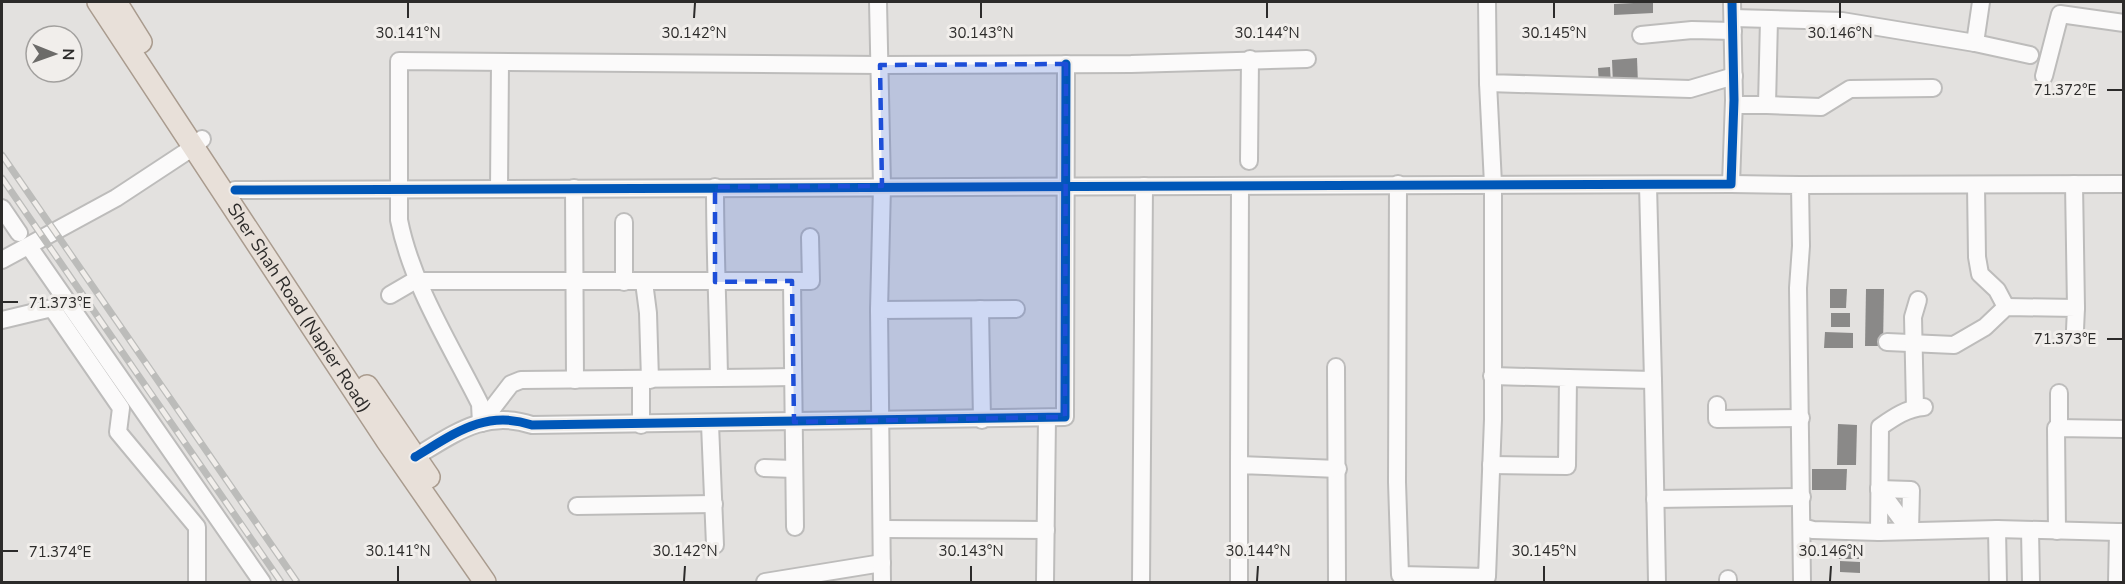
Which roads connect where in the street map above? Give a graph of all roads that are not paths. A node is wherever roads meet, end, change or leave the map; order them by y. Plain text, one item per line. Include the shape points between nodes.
1 (98, 2) edge
2 (116, 2) edge
3 (878, 2) edge
4 (1487, 2) edge
5 (1981, 2) edge
6 (2061, 8) edge
7 (1733, 17) edge
8 (1769, 19) junction
9 (2124, 23) edge
10 (1641, 35) dead end
11 (1975, 43) junction
12 (2030, 55) dead end
13 (1250, 59) junction
14 (1307, 59) dead end
15 (500, 62) junction
16 (1066, 64) junction
17 (880, 65) junction
18 (1734, 76) junction
19 (2044, 76) dead end
20 (1488, 83) junction
21 (1933, 88) dead end
22 (1734, 105) junction
23 (1767, 105) junction
24 (197, 143) junction
25 (1249, 161) dead end
26 (1398, 184) junction
27 (1493, 184) junction
28 (1731, 184) junction
29 (2074, 184) junction
30 (2124, 184) edge
31 (1648, 185) junction
32 (1800, 185) junction
33 (882, 186) junction
34 (1066, 186) junction
35 (1144, 186) junction
36 (1240, 186) junction
37 (1976, 186) junction
38 (715, 187) junction
39 (574, 188) junction
40 (399, 189) junction
41 (499, 189) junction
42 (235, 190) junction
43 (2, 208) edge
44 (624, 222) dead end
45 (19, 233) dead end
46 (810, 237) dead end
47 (32, 251) dead end
48 (2, 260) edge
49 (418, 281) junction
50 (792, 281) junction
51 (573, 282) junction
52 (624, 282) junction
53 (644, 282) junction
54 (715, 282) junction
55 (390, 295) dead end
56 (1918, 300) dead end
57 (2006, 307) junction
58 (2076, 308) junction
59 (980, 309) junction
60 (1016, 309) dead end
61 (879, 310) junction
62 (2, 320) edge
63 (2075, 330) dead end
64 (1887, 342) dead end
65 (1914, 342) junction
66 (1336, 368) dead end
67 (1492, 376) junction
68 (793, 377) junction
69 (719, 378) junction
70 (1568, 378) junction
71 (575, 380) junction
72 (645, 380) junction
73 (1653, 380) junction
74 (2059, 393) dead end
75 (1717, 405) dead end
76 (1047, 418) junction
77 (1801, 418) junction
78 (982, 420) junction
79 (794, 422) junction
80 (881, 422) junction
81 (481, 423) junction
82 (641, 424) junction
83 (710, 424) junction
84 (2059, 428) junction
85 (2124, 429) edge
86 (393, 437) junction
87 (415, 457) junction
88 (1239, 465) junction
89 (1491, 465) junction
90 (764, 468) dead end
91 (794, 469) junction
92 (1338, 469) junction
93 (1880, 489) junction
94 (1802, 497) junction
95 (1655, 499) junction
96 (714, 504) junction
97 (578, 506) dead end
98 (795, 527) dead end
99 (1802, 527) junction
100 (882, 529) junction
101 (1997, 529) junction
102 (1046, 530) junction
103 (2030, 530) junction
104 (1910, 531) junction
105 (2057, 531) junction
106 (1879, 532) junction
107 (2121, 532) edge
108 (715, 545) dead end
109 (882, 563) junction
110 (1452, 573) edge
111 (197, 582) edge
112 (262, 582) edge
113 (485, 582) edge
114 (500, 582) edge
115 (765, 582) edge
116 (882, 582) edge
117 (1045, 582) edge
118 (1141, 582) edge
119 (1239, 582) edge
120 (1337, 582) edge
121 (1657, 582) edge
122 (1802, 582) edge
123 (1998, 582) edge
124 (2031, 582) edge
125 (2117, 582) edge

1 - 24 main road, Sher Shah Road (Napier Road)
2 - 24 main road, Sher Shah Road (Napier Road)
3 - 17 street
4 - 20 street
5 - 11 street
6 - 9 street
6 - 19 street
7 - 8 street
7 - 10 street via 1692,30
7 - 18 street
8 - 11 street via 1842,21
8 - 23 street
11 - 12 street
13 - 14 street
13 - 16 street
13 - 25 street
15 - 17 street
15 - 40 street via 399,61
15 - 41 street
16 - 17 street
16 - 34 street
17 - 33 street
18 - 20 street via 1690,88
18 - 22 street
20 - 27 street
21 - 23 street via 1850,89 1821,107
22 - 23 street
22 - 28 street
24 - 42 main road, Sher Shah Road (Napier Road)
24 - 48 street via 116,198
24 - 86 main road, Sher Shah Road (Napier Road)
26 - 27 street
26 - 36 street
26 - 110 street via 1400,575
27 - 31 street
27 - 67 street
28 - 31 street
28 - 32 street
29 - 30 street
29 - 37 street
29 - 58 street
31 - 73 street
32 - 37 street
32 - 77 street
33 - 34 street
33 - 38 street
33 - 61 street
34 - 35 street
34 - 76 street via 1065,417
35 - 36 street
35 - 118 street
36 - 88 street
37 - 57 street via 1980,274 1997,290
38 - 39 street
38 - 54 street
39 - 41 street
39 - 51 street
40 - 41 street
40 - 42 street
40 - 49 street via 402,232
42 - 86 main road, Sher Shah Road (Napier Road)
43 - 45 street
44 - 52 street
46 - 50 street via 811,281
47 - 112 street
49 - 51 street
49 - 55 street
49 - 81 street via 480,404
50 - 54 street
50 - 68 street
51 - 52 street
51 - 71 street
52 - 53 street
53 - 54 street
53 - 72 street via 648,313
54 - 69 street
56 - 65 street via 1913,316
57 - 58 street
57 - 65 street via 1985,327 1954,345
58 - 63 street
59 - 60 street
59 - 61 street
59 - 78 street
61 - 80 street
62 - 111 street via 52,308 121,408 118,432 197,527
64 - 65 street
65 - 93 street via 1920,408 1880,427
66 - 92 street
67 - 70 street
67 - 89 street
68 - 69 street
68 - 79 street
69 - 72 street
70 - 73 street
70 - 89 street via 1567,466
71 - 72 street
71 - 81 street via 521,380 511,384
72 - 82 street
73 - 95 street
74 - 84 street
75 - 77 street via 1717,419
76 - 78 street
76 - 102 street
77 - 94 street
78 - 80 street
79 - 80 street
79 - 83 street
79 - 91 street
80 - 100 street
81 - 82 street via 513,419 532,425
81 - 87 street via 461,429
82 - 83 street
83 - 96 street
84 - 85 street
84 - 105 street
86 - 87 main road, Sher Shah Road (Napier Road)
86 - 113 main road, Sher Shah Road (Napier Road)
87 - 114 main road, Sher Shah Road (Napier Road)
88 - 92 street
88 - 119 street
89 - 110 street via 1487,578
90 - 91 street
91 - 98 street
92 - 120 street
93 - 104 street
93 - 104 street via 1911,490
93 - 106 street
94 - 95 street
94 - 99 street
95 - 121 street
96 - 97 street
96 - 108 street
99 - 106 street
99 - 122 street
100 - 102 street
100 - 109 street
101 - 103 street
101 - 104 street
101 - 123 street
102 - 117 street
103 - 105 street
103 - 124 street
104 - 106 street
105 - 107 street
107 - 125 street
109 - 115 street
109 - 116 street

